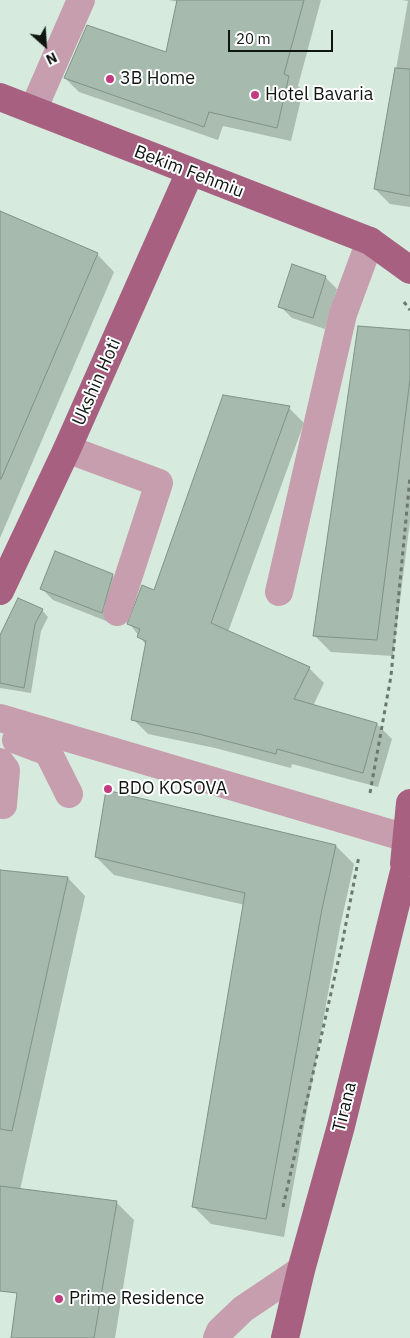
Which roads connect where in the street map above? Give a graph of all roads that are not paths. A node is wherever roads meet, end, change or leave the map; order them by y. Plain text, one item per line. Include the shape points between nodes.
1 (81, 0) edge
2 (0, 97) edge
3 (33, 110) junction
4 (190, 172) junction
5 (374, 243) junction
6 (410, 252) edge
7 (410, 270) edge
8 (405, 287) edge
9 (67, 450) junction
10 (0, 591) edge
11 (279, 592) dead end
12 (117, 612) dead end
13 (0, 718) edge
14 (0, 735) edge
15 (0, 762) edge
16 (69, 794) dead end
17 (410, 803) edge
18 (3, 805) dead end
19 (408, 851) edge
20 (301, 1270) junction
21 (216, 1338) edge
22 (285, 1338) edge

1 - 3 lane
2 - 3 main road, Bekim Fehmiu
3 - 4 main road, Bekim Fehmiu
4 - 5 main road, Bekim Fehmiu
4 - 9 main road, Ukshin Hoti
5 - 6 main road, Bekim Fehmiu
5 - 7 main road, Bekim Fehmiu
5 - 8 main road
5 - 11 lane via 342,314
9 - 10 main road, Ukshin Hoti
9 - 12 lane via 158,483
13 - 19 lane via 364,826
14 - 16 lane via 48,752
15 - 18 lane via 6,770
17 - 19 main road, Tirana
19 - 20 main road, Tirana via 341,1126
20 - 21 lane via 243,1309
20 - 22 main road, Tirana

